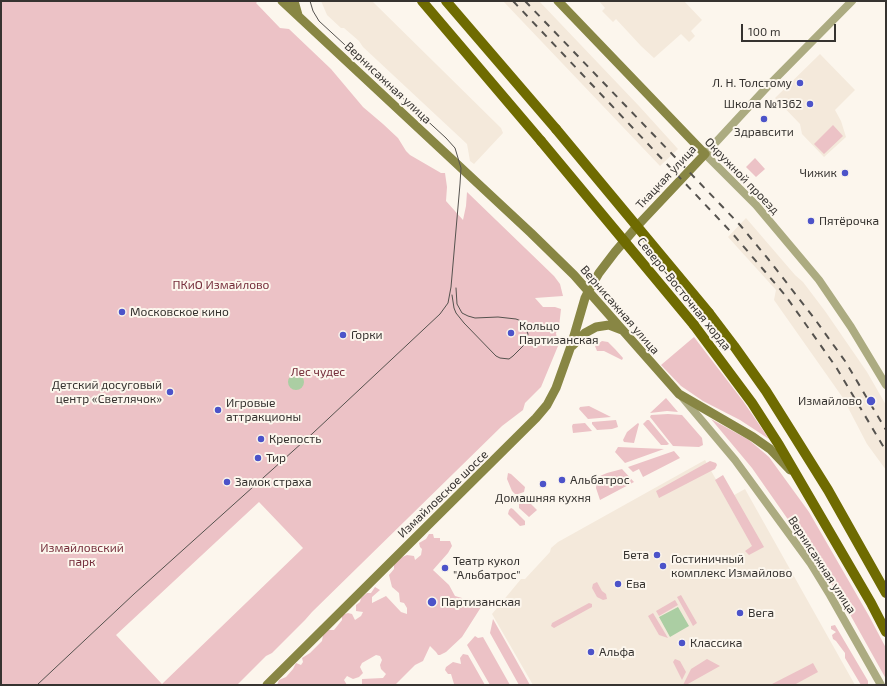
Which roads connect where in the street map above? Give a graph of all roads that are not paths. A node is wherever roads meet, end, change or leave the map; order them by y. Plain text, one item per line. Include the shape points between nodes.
1 (282, 1) edge
2 (294, 1) edge
3 (422, 1) edge
4 (446, 1) edge
5 (558, 1) edge
6 (852, 1) edge
7 (299, 16) junction
8 (705, 154) junction
9 (588, 290) junction
10 (624, 331) junction
11 (571, 346) junction
12 (886, 385) edge
13 (679, 394) junction
14 (801, 482) junction
15 (886, 593) edge
16 (886, 632) edge
17 (267, 685) edge
18 (881, 685) edge

1 - 7 main road, Вернисажная улица
2 - 7 main road
3 - 14 main road, Северо-Восточная хорда, bridge via 694,325 752,403
4 - 15 main road, Северо-Восточная хорда, bridge via 556,129 734,346 790,428
5 - 8 main road, Окружной проезд
6 - 8 street, Ткацкая улица
7 - 9 main road, Вернисажная улица via 531,233
8 - 9 main road, Ткацкая улица via 639,224
8 - 12 street, Окружной проезд via 756,205 818,280 851,327
9 - 10 main road, Вернисажная улица
9 - 11 main road, Измайловское шоссе
10 - 11 main road via 609,325 596,327
10 - 13 main road, Вернисажная улица
11 - 17 main road, Измайловское шоссе via 556,388 536,418
13 - 14 main road via 754,437 783,461
13 - 18 street, Вернисажная улица via 744,470 811,564
14 - 16 main road, Северо-Восточная хорда

